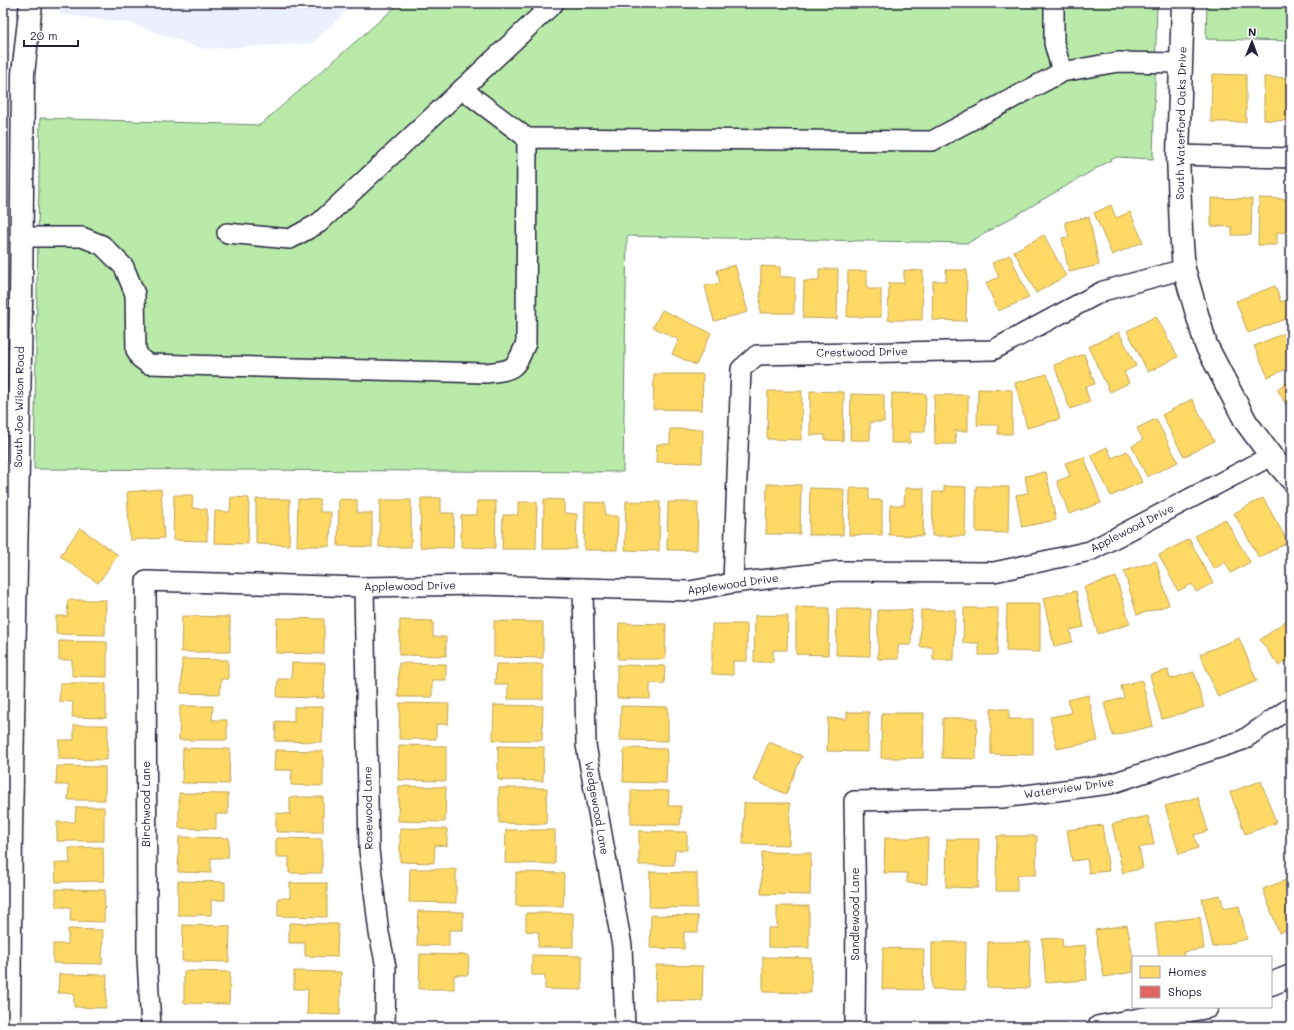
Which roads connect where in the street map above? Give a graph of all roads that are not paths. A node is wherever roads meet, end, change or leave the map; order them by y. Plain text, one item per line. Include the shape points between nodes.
1 (31, 3) edge
2 (554, 3) edge
3 (1054, 3) edge
4 (1183, 3) edge
5 (1181, 63) junction
6 (1062, 72) junction
7 (462, 88) junction
8 (527, 138) junction
9 (1178, 155) junction
10 (1291, 158) edge
11 (226, 233) dead end
12 (22, 236) junction
13 (1184, 269) junction
14 (1271, 456) junction
15 (1291, 479) edge
16 (146, 582) joint
17 (733, 583) junction
18 (364, 587) junction
19 (583, 588) junction
20 (9, 593) edge
21 (1291, 707) edge
22 (854, 801) joint
23 (7, 828) edge
24 (1291, 976) edge
25 (1272, 984) edge
26 (1202, 1008) edge
27 (9, 1027) edge
28 (151, 1027) edge
29 (385, 1027) edge
30 (625, 1027) edge
31 (855, 1027) edge
32 (1099, 1027) edge

1 - 12 main road, South Joe Wilson Road via 23,74
2 - 7 street
3 - 6 street via 1054,43
4 - 5 main road, South Waterford Oaks Drive
5 - 6 street via 1118,62
5 - 9 main road, South Waterford Oaks Drive
6 - 8 street via 932,141
7 - 8 street
7 - 11 street via 319,223 290,239
8 - 12 street via 526,343 518,362 507,371 478,373 148,364 140,358 136,350 135,294 124,267 102,244 82,237
9 - 10 street
9 - 13 main road, South Waterford Oaks Drive
12 - 20 main road, South Joe Wilson Road
13 - 14 main road, South Waterford Oaks Drive via 1206,345 1246,422
13 - 17 street, Crestwood Drive via 1104,291 993,350 757,355 741,369
14 - 15 main road, South Waterford Oaks Drive
14 - 17 street, Applewood Drive via 1090,551 994,572 838,571
16 - 18 street, Applewood Drive
16 - 28 street, Birchwood Lane via 147,958
17 - 19 street, Applewood Drive via 690,591
18 - 19 street, Applewood Drive via 477,585
18 - 29 street, Rosewood Lane via 369,850 379,933 386,967
19 - 30 street, Wedgewood Lane via 586,745 622,946
20 - 23 main road, South Joe Wilson Road
21 - 22 street, Waterview Drive via 1243,740 1110,784 1002,798
22 - 31 street, Sandlewood Lane
23 - 27 main road, South Joe Wilson Road
24 - 25 main road
26 - 32 main road

